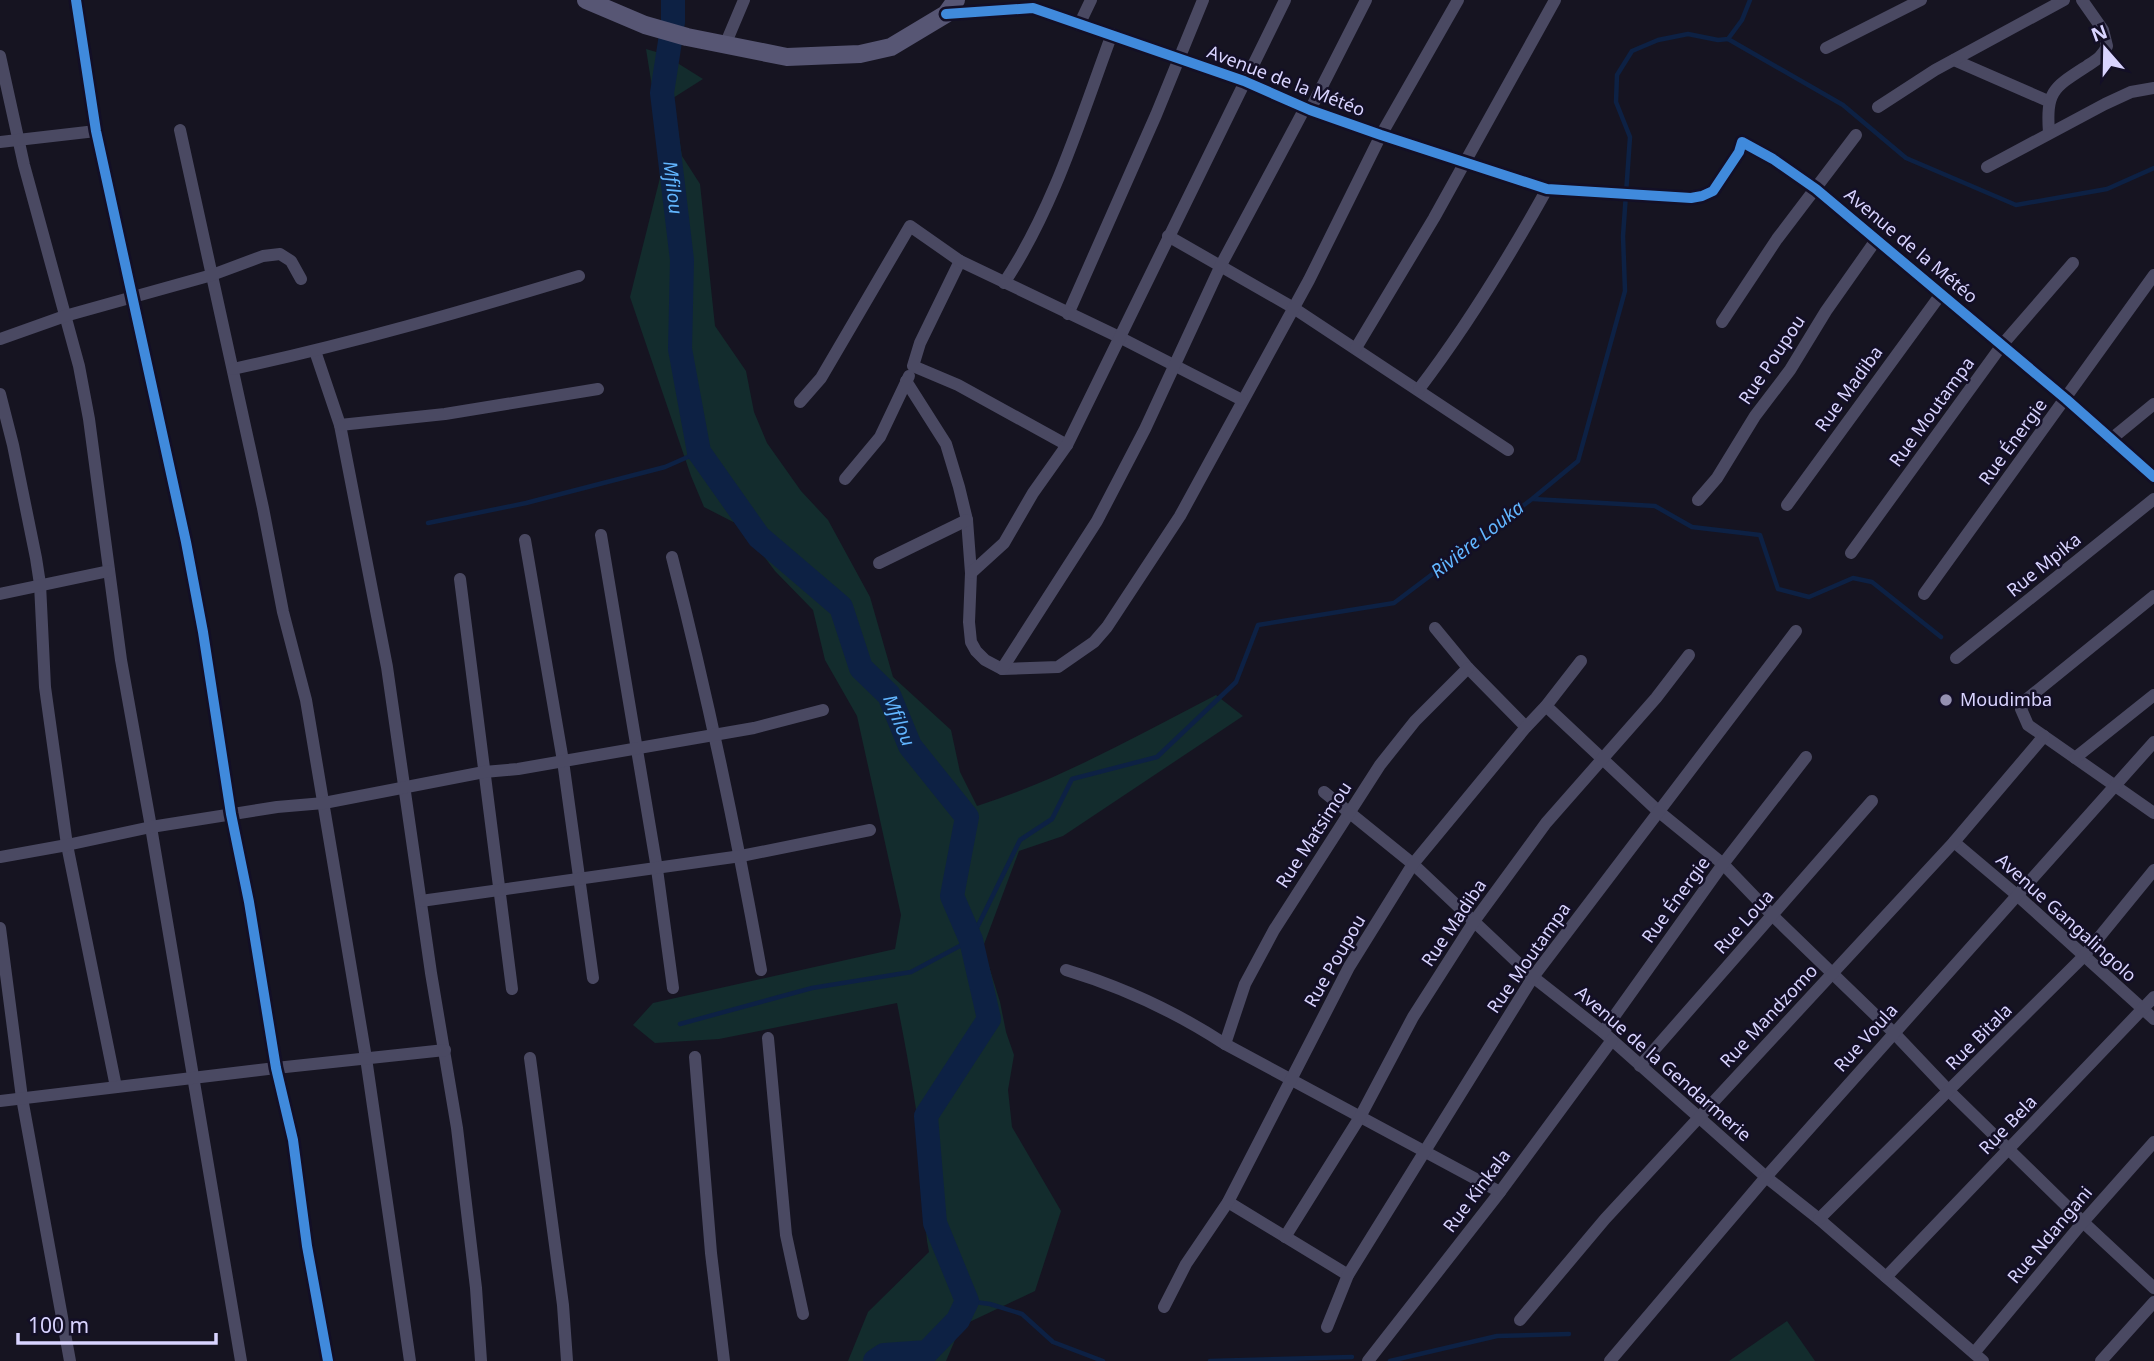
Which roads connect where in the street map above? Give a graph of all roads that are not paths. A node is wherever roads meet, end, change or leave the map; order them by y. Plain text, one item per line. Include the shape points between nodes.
1 (76, 0) edge
2 (586, 0) edge
3 (744, 0) edge
4 (1091, 0) edge
5 (1203, 0) edge
6 (1284, 0) edge
7 (1366, 0) edge
8 (1458, 0) edge
9 (1555, 0) edge
10 (1921, 0) edge
11 (2064, 0) edge
12 (2082, 0) edge
13 (951, 7) edge
14 (1079, 25) junction
15 (1112, 34) junction
16 (725, 45) junction
17 (1826, 48) dead end
18 (0, 55) edge
19 (1178, 59) junction
20 (1954, 60) junction
21 (1244, 81) junction
22 (2154, 88) edge
23 (2048, 101) junction
24 (1878, 107) dead end
25 (1308, 109) junction
26 (180, 130) dead end
27 (96, 131) junction
28 (2049, 133) junction
29 (1381, 135) junction
30 (1856, 135) dead end
31 (20, 139) junction
32 (0, 142) edge
33 (1465, 163) junction
34 (1987, 167) dead end
35 (1547, 189) junction
36 (1816, 189) junction
37 (1168, 236) junction
38 (1875, 240) junction
39 (960, 261) junction
40 (2073, 263) dead end
41 (1221, 265) junction
42 (212, 275) junction
43 (2154, 275) edge
44 (579, 276) dead end
45 (302, 279) dead end
46 (1004, 283) junction
47 (1941, 294) junction
48 (132, 296) junction
49 (1292, 307) junction
50 (1069, 313) junction
51 (65, 316) junction
52 (1722, 322) dead end
53 (1119, 337) junction
54 (0, 339) edge
55 (2002, 345) junction
56 (1356, 348) junction
57 (315, 351) junction
58 (914, 366) junction
59 (1175, 366) junction
60 (233, 369) junction
61 (906, 381) junction
62 (598, 389) dead end
63 (1419, 390) junction
64 (0, 394) edge
65 (2066, 399) junction
66 (1242, 400) junction
67 (800, 401) dead end
68 (2154, 404) edge
69 (340, 425) junction
70 (2110, 440) junction
71 (1067, 445) junction
72 (1508, 450) dead end
73 (2154, 477) edge
74 (845, 479) dead end
75 (2154, 499) edge
76 (1698, 500) dead end
77 (1787, 505) dead end
78 (967, 520) junction
79 (601, 535) dead end
80 (525, 540) dead end
81 (1851, 553) dead end
82 (672, 557) dead end
83 (879, 563) dead end
84 (109, 572) junction
85 (971, 573) junction
86 (460, 579) dead end
87 (40, 584) junction
88 (0, 594) edge
89 (1924, 594) dead end
90 (2154, 596) edge
91 (1435, 628) dead end
92 (1796, 631) dead end
93 (1689, 655) dead end
94 (1956, 658) dead end
95 (1581, 661) dead end
96 (1468, 668) junction
97 (1003, 669) junction
98 (2154, 695) edge
99 (1546, 706) junction
100 (823, 710) dead end
101 (1526, 727) junction
102 (715, 735) junction
103 (2044, 736) junction
104 (2154, 742) edge
105 (637, 749) junction
106 (1806, 757) dead end
107 (2075, 758) junction
108 (1601, 759) junction
109 (563, 761) junction
110 (484, 772) junction
111 (2116, 786) junction
112 (403, 788) junction
113 (1324, 792) dead end
114 (1872, 801) dead end
115 (324, 803) junction
116 (1658, 811) junction
117 (1349, 813) junction
118 (2154, 813) edge
119 (231, 814) junction
120 (151, 827) junction
121 (870, 830) dead end
122 (1954, 842) junction
123 (67, 845) junction
124 (741, 856) junction
125 (0, 857) edge
126 (1413, 864) junction
127 (1723, 864) junction
128 (657, 869) junction
129 (2154, 870) edge
130 (578, 879) junction
131 (500, 891) junction
132 (2018, 896) junction
133 (421, 901) junction
134 (1773, 916) junction
135 (1475, 920) junction
136 (0, 928) edge
137 (2083, 957) junction
138 (761, 970) dead end
139 (1066, 970) dead end
140 (1833, 974) junction
141 (1533, 977) junction
142 (593, 978) dead end
143 (673, 988) dead end
144 (512, 989) dead end
145 (2154, 997) edge
146 (2143, 1010) junction
147 (2154, 1019) edge
148 (1894, 1033) junction
149 (1607, 1036) junction
150 (768, 1038) dead end
151 (1225, 1044) junction
152 (445, 1050) junction
153 (695, 1057) dead end
154 (366, 1058) junction
155 (530, 1058) dead end
156 (1640, 1066) junction
157 (276, 1068) junction
158 (193, 1078) junction
159 (1291, 1078) junction
160 (117, 1087) junction
161 (1949, 1091) junction
162 (22, 1098) junction
163 (0, 1101) edge
164 (1698, 1116) junction
165 (1360, 1117) junction
166 (2154, 1142) edge
167 (2009, 1149) junction
168 (1425, 1151) junction
169 (1766, 1177) junction
170 (1500, 1192) junction
171 (1228, 1202) junction
172 (1819, 1219) junction
173 (2083, 1222) junction
174 (1285, 1237) junction
175 (1348, 1275) junction
176 (1886, 1277) junction
177 (2154, 1288) edge
178 (2154, 1302) edge
179 (1164, 1307) dead end
180 (803, 1314) dead end
181 (1520, 1320) dead end
182 (1327, 1327) dead end
183 (1978, 1357) edge
184 (70, 1361) edge
185 (241, 1361) edge
186 (328, 1361) edge
187 (410, 1361) edge
188 (481, 1361) edge
189 (567, 1361) edge
190 (724, 1361) edge
191 (1368, 1361) edge
192 (1610, 1361) edge
193 (2101, 1361) edge

1 - 27 street
2 - 16 street via 645,25
3 - 16 street
4 - 14 street
5 - 19 street
6 - 21 street
7 - 25 street
8 - 29 street
9 - 33 street
10 - 17 street
11 - 20 street
12 - 23 street via 2103,30 2107,46 2099,58 2055,89
13 - 14 street, Avenue de la Météo via 1033,8
13 - 16 street via 891,47 860,54 787,57
14 - 15 street, Avenue de la Météo
15 - 19 street, Avenue de la Météo
15 - 46 street via 1037,225
18 - 31 street
19 - 21 street, Avenue de la Météo
19 - 50 street
20 - 23 street
20 - 24 street
21 - 25 street, Avenue de la Météo
21 - 37 street
22 - 28 street via 2131,92
23 - 28 street
25 - 29 street, Avenue de la Météo
25 - 41 street
26 - 42 street
27 - 31 street
27 - 48 street
28 - 34 street
29 - 33 street, Avenue de la Météo
29 - 49 street
30 - 36 street
31 - 32 street
31 - 51 street
33 - 35 street, Avenue de la Météo
33 - 56 street
35 - 36 street, Avenue de la Météo via 1702,196 1716,187 1742,142
35 - 63 street via 1459,337
36 - 38 street, Avenue de la Météo
36 - 52 street
37 - 41 street
37 - 53 street
38 - 47 street, Avenue de la Météo
38 - 76 street, Rue Poupou
39 - 46 street
39 - 58 street via 920,343
39 - 67 street via 910,226 821,378
40 - 55 street, Rue Moutampa
41 - 49 street
41 - 59 street
42 - 45 street via 280,254 291,261
42 - 48 street
42 - 60 street
43 - 65 street, Rue Énergie
44 - 57 street
46 - 50 street
47 - 55 street, Avenue de la Météo
47 - 77 street, Rue Madiba
48 - 51 street
48 - 119 street via 186,542
49 - 56 street
49 - 66 street
50 - 53 street
51 - 54 street
51 - 84 street via 89,419
53 - 59 street
53 - 71 street
55 - 65 street, Avenue de la Météo
55 - 81 street, Rue Moutampa
56 - 63 street
57 - 60 street
57 - 69 street
58 - 61 street
58 - 71 street
59 - 66 street
59 - 97 street via 1097,521
60 - 115 street via 283,612 306,700
61 - 74 street via 880,437
61 - 78 street via 946,444
62 - 69 street via 445,414
63 - 72 street
64 - 87 street
65 - 70 street, Avenue de la Météo
65 - 89 street, Rue Énergie
66 - 97 street via 1180,516 1094,642 1058,667
68 - 70 street
69 - 112 street via 387,667
70 - 73 street, Avenue de la Météo
71 - 85 street via 1004,542
75 - 94 street, Rue Mpika
78 - 83 street
78 - 85 street
79 - 105 street
80 - 109 street
82 - 102 street
84 - 87 street
84 - 120 street
85 - 97 street via 971,642 985,660
86 - 110 street
87 - 88 street
87 - 123 street via 45,687
90 - 103 street via 2027,699 2021,713 2028,725
91 - 96 street
92 - 116 street, Rue Moutampa
93 - 108 street, Rue Madiba
95 - 99 street, Rue Poupou
96 - 101 street
96 - 117 street, Rue Matsimou via 1415,721
98 - 107 street
99 - 101 street, Rue Poupou
99 - 108 street
100 - 102 street
101 - 126 street, Rue Poupou
102 - 105 street
102 - 124 street
103 - 107 street
103 - 122 street, Rue Mandzomo
104 - 111 street, Rue Voula
105 - 109 street
105 - 128 street
106 - 127 street, Rue Énergie
107 - 111 street
108 - 116 street
108 - 135 street, Rue Madiba via 1546,823
109 - 110 street
109 - 130 street
110 - 112 street
110 - 131 street
111 - 118 street
111 - 132 street, Rue Voula
112 - 115 street
112 - 133 street
113 - 117 street, Avenue de la Gendarmerie
114 - 134 street, Rue Loua
115 - 119 street
115 - 154 street
116 - 127 street
116 - 141 street, Rue Moutampa
117 - 126 street, Avenue de la Gendarmerie
117 - 151 street, Rue Matsimou via 1268,941 1245,984
119 - 120 street
119 - 157 street
120 - 123 street
120 - 158 street
121 - 124 street
122 - 132 street, Avenue Gangalingolo
122 - 140 street, Rue Mandzomo
123 - 125 street
123 - 160 street
124 - 128 street
124 - 138 street
126 - 135 street, Avenue de la Gendarmerie
126 - 159 street, Rue Poupou via 1349,967
127 - 134 street
127 - 149 street, Rue Énergie
128 - 130 street
128 - 143 street
129 - 137 street, Rue Bitala
130 - 131 street
130 - 142 street
131 - 133 street
131 - 144 street
132 - 137 street, Avenue Gangalingolo
132 - 148 street, Rue Voula
133 - 152 street
134 - 140 street
134 - 156 street, Rue Loua
135 - 141 street, Avenue de la Gendarmerie
135 - 165 street, Rue Madiba via 1413,1017
136 - 162 street
137 - 146 street, Avenue Gangalingolo
137 - 161 street, Rue Bitala
139 - 151 street via 1112,984
140 - 148 street
140 - 164 street, Rue Mandzomo
141 - 149 street, Avenue de la Gendarmerie
141 - 168 street, Rue Moutampa
145 - 146 street, Rue Bela
146 - 147 street, Avenue Gangalingolo
146 - 167 street, Rue Bela
148 - 161 street
148 - 169 street, Rue Voula
149 - 156 street, Avenue de la Gendarmerie
149 - 170 street, Rue Kinkala
150 - 180 street via 786,1235
151 - 159 street
152 - 154 street
152 - 188 street
153 - 190 street
154 - 157 street
154 - 187 street
155 - 189 street
156 - 164 street, Avenue de la Gendarmerie
157 - 158 street
157 - 186 street via 293,1140
158 - 160 street
158 - 185 street
159 - 165 street
159 - 171 street, Rue Poupou
160 - 162 street
161 - 167 street
161 - 172 street, Rue Bitala
162 - 163 street
162 - 184 street
164 - 169 street, Avenue de la Gendarmerie
164 - 181 street, Rue Mandzomo
165 - 168 street
165 - 174 street, Rue Madiba
166 - 173 street, Rue Ndangani
167 - 173 street
167 - 176 street, Rue Bela
168 - 170 street
168 - 175 street, Rue Moutampa
169 - 172 street, Avenue de la Gendarmerie
169 - 192 street, Rue Voula
170 - 191 street, Rue Kinkala
171 - 174 street
171 - 179 street, Rue Poupou via 1186,1264
172 - 176 street, Avenue de la Gendarmerie
173 - 177 street
173 - 183 street, Rue Ndangani
174 - 175 street
175 - 182 street, Rue Moutampa
176 - 183 street, Avenue de la Gendarmerie
178 - 193 street

